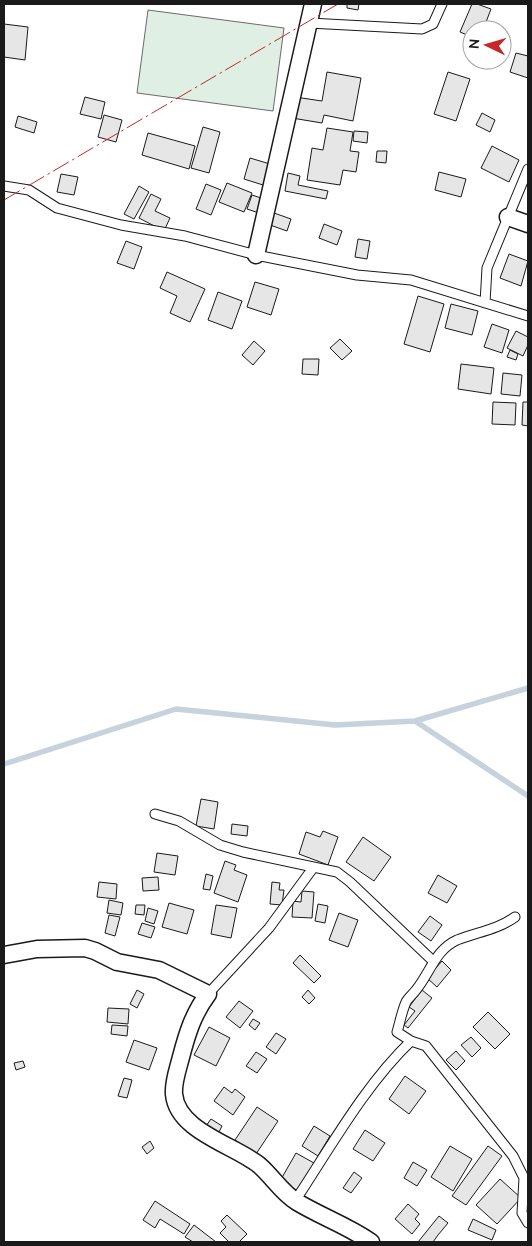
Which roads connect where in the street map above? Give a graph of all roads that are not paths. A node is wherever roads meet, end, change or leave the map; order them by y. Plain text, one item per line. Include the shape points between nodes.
1 (313, 4) edge
2 (442, 4) edge
3 (309, 23) junction
4 (528, 169) edge
5 (4, 186) edge
6 (508, 217) junction
7 (528, 224) edge
8 (256, 255) junction
9 (485, 303) junction
10 (528, 316) edge
11 (155, 814) dead end
12 (313, 868) junction
13 (515, 917) dead end
14 (4, 955) edge
15 (433, 961) junction
16 (208, 994) junction
17 (411, 1041) junction
18 (295, 1201) junction
19 (528, 1223) edge
20 (371, 1242) edge

1 - 3 street
2 - 3 lane via 433,24 422,29
3 - 8 street
4 - 6 lane
5 - 8 lane via 29,190 57,208
6 - 7 street
6 - 9 lane via 487,268
8 - 9 lane via 357,275 411,280
9 - 10 lane
11 - 12 lane via 179,821 220,846
12 - 15 lane via 337,872 350,882
12 - 16 lane via 269,928
13 - 15 lane via 494,929 456,940
14 - 16 street via 37,949 85,948 117,962 158,970
15 - 17 lane via 406,1001 397,1032
16 - 18 street via 193,1018 177,1072 174,1094 178,1108 185,1119 198,1129 259,1165
17 - 18 lane via 394,1057 353,1113
17 - 19 lane via 426,1046 513,1156 524,1178 522,1212
18 - 20 street

